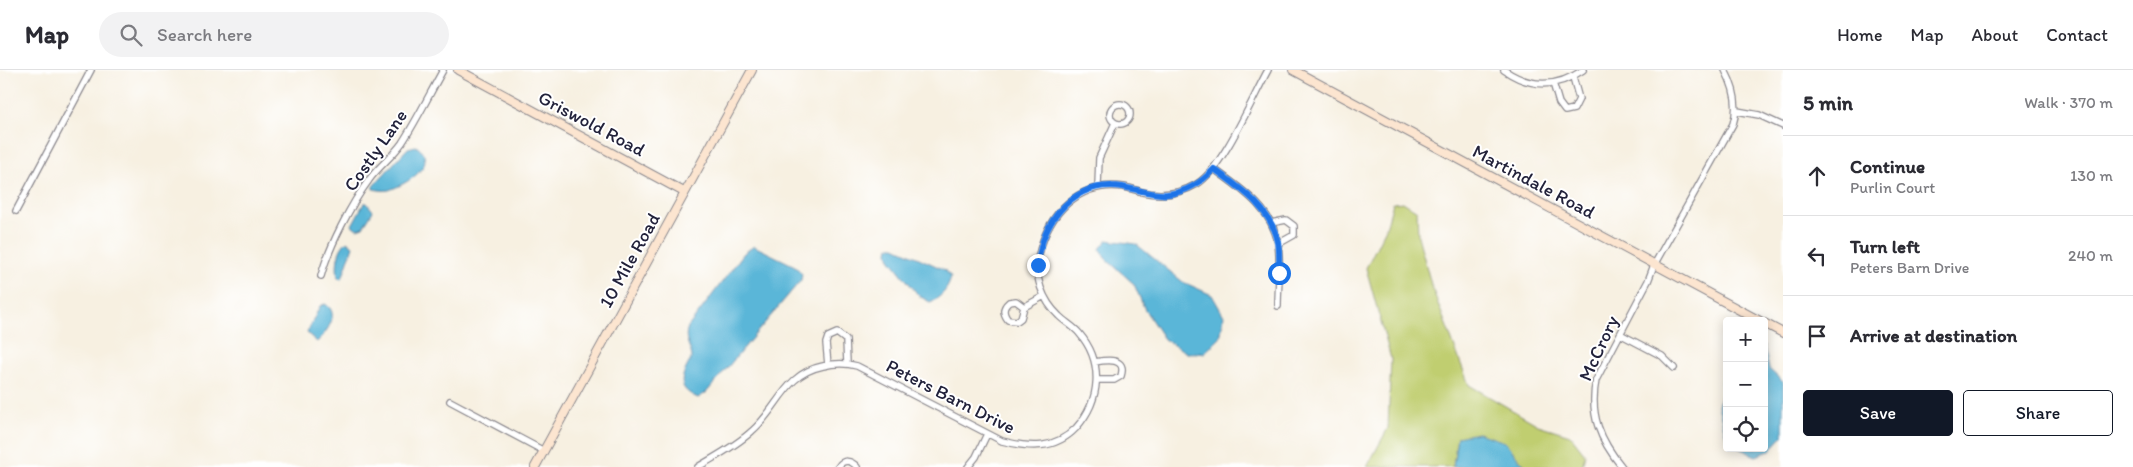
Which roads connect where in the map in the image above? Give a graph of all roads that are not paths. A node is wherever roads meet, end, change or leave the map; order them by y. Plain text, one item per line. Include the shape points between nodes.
1 (91, 70) edge
2 (442, 70) edge
3 (458, 70) edge
4 (752, 70) edge
5 (1268, 70) edge
6 (1293, 70) edge
7 (1504, 70) edge
8 (1583, 70) edge
9 (1725, 70) edge
10 (1573, 77) junction
11 (1553, 83) junction
12 (1737, 111) junction
13 (1115, 123) dead end
14 (1783, 126) edge
15 (1214, 169) junction
16 (1098, 186) junction
17 (684, 192) junction
18 (16, 211) dead end
19 (1271, 223) junction
20 (1278, 244) junction
21 (1654, 264) junction
22 (321, 276) dead end
23 (1044, 296) junction
24 (1278, 306) dead end
25 (1024, 307) dead end
26 (1753, 317) edge
27 (1768, 325) edge
28 (1783, 333) edge
29 (1620, 334) junction
30 (1095, 362) junction
31 (847, 363) junction
32 (828, 365) junction
33 (1674, 368) dead end
34 (1097, 380) junction
35 (450, 401) dead end
36 (987, 434) junction
37 (544, 451) junction
38 (707, 461) junction
39 (536, 467) edge
40 (698, 467) edge
41 (711, 467) edge
42 (838, 467) edge
43 (857, 467) edge
44 (968, 467) edge
45 (1622, 467) edge

1 - 18 street
2 - 22 street, Costly Lane via 406,137 362,192 326,256
3 - 17 street, Griswold Road
4 - 17 street, 10 Mile Road
5 - 15 street, Peters Barn Drive
6 - 21 street, Martindale Road
7 - 11 street via 1538,83
8 - 10 street
9 - 12 street
10 - 11 street
10 - 11 street via 1579,99 1574,109 1565,111
12 - 14 street
12 - 21 street, McCrory via 1728,136
13 - 16 street via 1099,158
15 - 16 street, Peters Barn Drive via 1197,184 1170,194
15 - 19 street via 1255,201
16 - 23 street, Peters Barn Drive via 1073,198 1049,227 1038,255
17 - 37 street, 10 Mile Road
19 - 20 street
19 - 20 street via 1286,220 1294,226 1294,235
20 - 24 street
21 - 26 street, Martindale Road
21 - 29 street, McCrory
23 - 25 street
23 - 30 street, Peters Barn Drive via 1056,313 1079,333
27 - 28 street
29 - 33 street via 1662,356
29 - 45 street, McCrory via 1596,380 1592,397 1600,435
30 - 34 street, Peters Barn Drive
30 - 34 street via 1115,360 1122,366 1121,376 1114,380
31 - 32 street, Peters Barn Drive
31 - 32 street via 846,340 837,334 828,338 826,344
31 - 36 street, Peters Barn Drive
32 - 38 street, Peters Barn Drive via 804,372 793,380 753,431
34 - 36 street, Peters Barn Drive via 1093,403 1085,416 1072,432 1054,443 1029,447 1002,442
35 - 37 street
36 - 44 street
37 - 39 street, 10 Mile Road
38 - 40 street, Peters Barn Drive
38 - 41 street
42 - 43 street via 847,461

